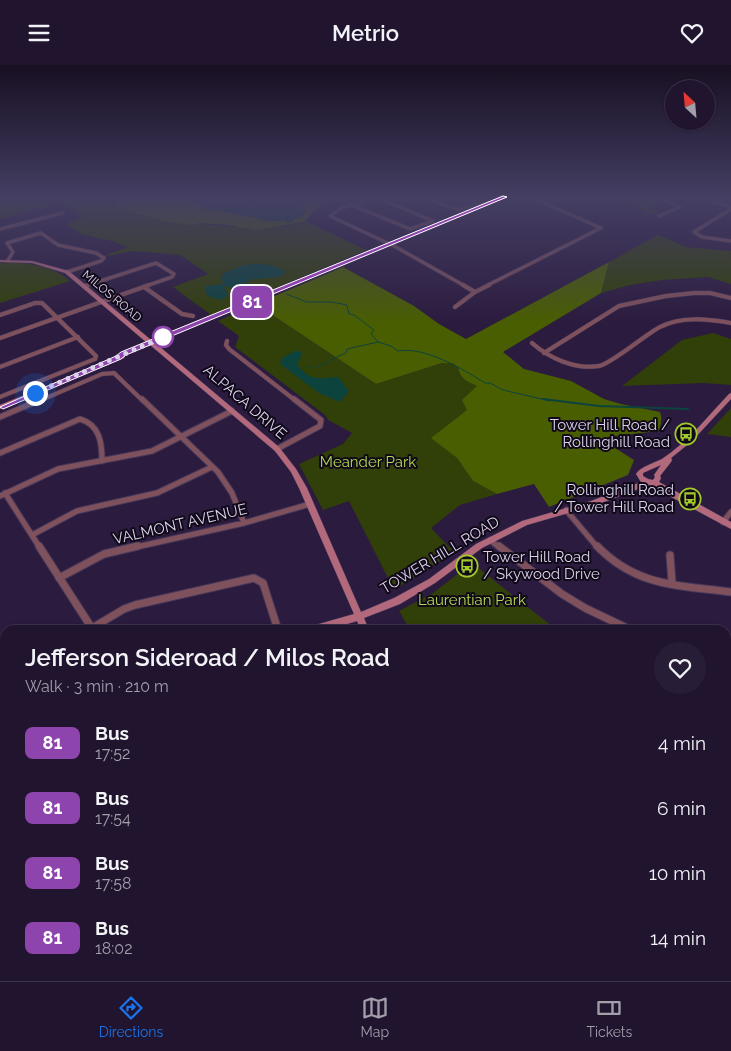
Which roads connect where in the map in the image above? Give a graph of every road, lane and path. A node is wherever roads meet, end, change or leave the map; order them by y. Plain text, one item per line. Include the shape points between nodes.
1 (18, 240) edge
2 (51, 240) edge
3 (380, 240) edge
4 (403, 240) edge
5 (576, 240) edge
6 (391, 245) junction
7 (8, 260) junction
8 (0, 261) edge
9 (67, 272) junction
10 (84, 286) junction
11 (144, 287) junction
12 (475, 292) junction
13 (731, 298) edge
14 (103, 301) junction
15 (455, 307) dead end
16 (0, 315) edge
17 (58, 317) junction
18 (193, 317) dead end
19 (731, 323) edge
20 (78, 337) junction
21 (0, 338) edge
22 (227, 341) dead end
23 (532, 343) dead end
24 (152, 344) junction
25 (544, 353) junction
26 (0, 367) edge
27 (731, 395) edge
28 (0, 397) edge
29 (0, 407) edge
30 (232, 411) junction
31 (0, 417) edge
32 (182, 437) junction
33 (277, 449) junction
34 (0, 453) edge
35 (673, 455) junction
36 (102, 461) junction
37 (212, 467) junction
38 (646, 470) junction
39 (639, 476) junction
40 (654, 479) junction
41 (3, 494) edge
42 (612, 496) junction
43 (310, 504) junction
44 (566, 510) junction
45 (731, 512) edge
46 (723, 522) junction
47 (244, 523) junction
48 (731, 526) edge
49 (32, 535) junction
50 (490, 539) junction
51 (670, 555) dead end
52 (59, 578) junction
53 (672, 582) junction
54 (731, 591) edge
55 (359, 617) junction
56 (90, 625) edge
57 (99, 625) edge
58 (276, 625) edge
59 (330, 625) edge
60 (363, 625) edge
61 (621, 625) edge

1 - 7 street via 7,243 13,252
2 - 9 street via 58,245 96,253 104,258
3 - 6 street
4 - 6 street
5 - 12 street
6 - 12 street
6 - 24 street
7 - 8 street, MILOS ROAD
7 - 9 street, MILOS ROAD via 32,261
9 - 10 street, MILOS ROAD
10 - 11 street via 156,263 174,274
10 - 14 street, MILOS ROAD
11 - 14 street
11 - 18 street via 182,314
12 - 15 street
13 - 25 street via 694,293 619,306
14 - 17 street
14 - 24 street, MILOS ROAD
16 - 17 street via 40,302
17 - 20 street
17 - 21 street
19 - 25 street via 699,317 661,326 600,366 572,364
20 - 26 street
20 - 28 street via 96,354 95,359
22 - 33 street via 229,349 320,420 320,426
23 - 25 street
24 - 29 street
24 - 30 street, ALPACA DRIVE
27 - 35 street
30 - 32 street
30 - 33 street, ALPACA DRIVE
31 - 32 street via 102,374 114,373
32 - 36 street via 152,451
32 - 37 street
33 - 43 street, ALPACA DRIVE via 294,471
34 - 36 street via 80,419 89,422 100,436
35 - 38 street
35 - 40 street
36 - 41 street via 49,472
37 - 47 street via 232,493
37 - 49 street via 157,493 77,511
38 - 39 street, TOWER HILL ROAD
38 - 40 street
39 - 40 street
39 - 42 street, TOWER HILL ROAD
40 - 42 street, TOWER HILL ROAD
40 - 46 street
41 - 49 street
42 - 44 street, TOWER HILL ROAD
43 - 47 street, VALMONT AVENUE
43 - 55 street, ALPACA DRIVE
44 - 50 street, TOWER HILL ROAD
44 - 53 street via 600,549 619,565 650,579
45 - 46 street
46 - 48 street
47 - 52 street, VALMONT AVENUE via 104,554
49 - 52 street
50 - 55 street, TOWER HILL ROAD via 420,589
50 - 61 street via 562,594
51 - 53 street
52 - 56 street
53 - 54 street
55 - 59 street, TOWER HILL ROAD
55 - 60 street, ALPACA DRIVE
57 - 58 street via 135,605 254,578 263,583

